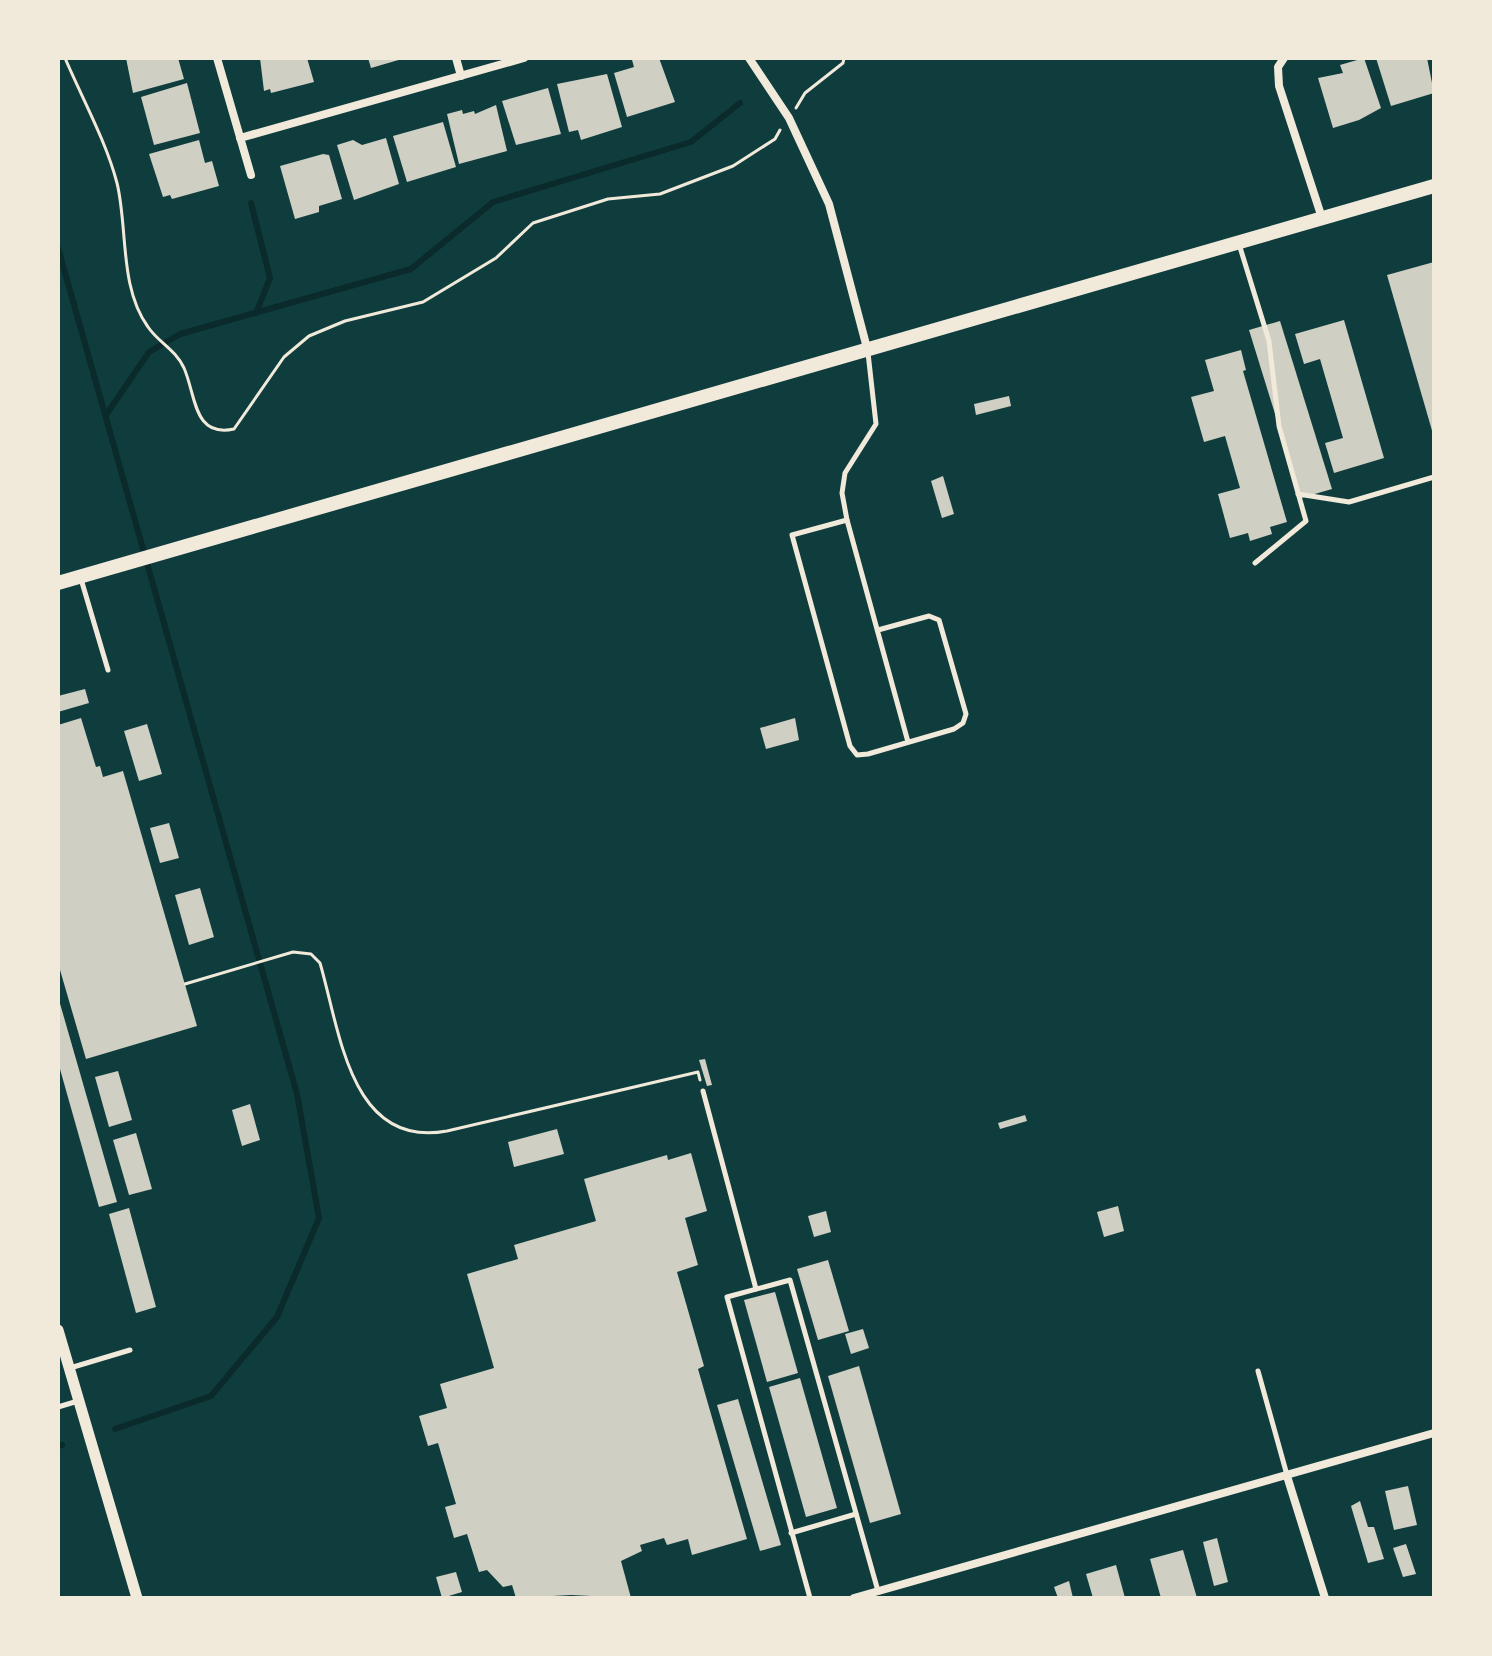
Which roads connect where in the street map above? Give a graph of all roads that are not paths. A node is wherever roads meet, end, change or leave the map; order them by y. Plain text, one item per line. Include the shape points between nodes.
1 (217, 58) edge
2 (456, 58) edge
3 (524, 58) edge
4 (749, 58) edge
5 (1284, 58) edge
6 (461, 76) junction
7 (240, 138) junction
8 (251, 175) dead end
9 (1434, 186) edge
10 (1322, 218) junction
11 (1238, 242) junction
12 (867, 348) junction
13 (1434, 477) edge
14 (1298, 494) junction
15 (847, 520) junction
16 (1255, 563) dead end
17 (80, 576) junction
18 (58, 583) edge
19 (878, 630) junction
20 (108, 670) dead end
21 (908, 742) junction
22 (703, 1091) road end
23 (756, 1289) junction
24 (58, 1330) edge
25 (130, 1350) dead end
26 (69, 1369) junction
27 (1258, 1371) dead end
28 (79, 1401) junction
29 (58, 1407) edge
30 (1434, 1433) edge
31 (1287, 1476) junction
32 (856, 1514) junction
33 (791, 1533) junction
34 (878, 1591) junction
35 (137, 1598) edge
36 (810, 1598) edge
37 (854, 1598) edge
38 (1325, 1598) edge

1 - 7 street
2 - 6 street
3 - 6 street
4 - 12 street via 789,118 829,204
5 - 10 street via 1278,67 1279,86
6 - 7 street
7 - 8 street
9 - 10 main road
10 - 11 main road
11 - 12 main road
11 - 14 lane via 1269,341 1279,426
12 - 15 lane via 876,424 845,473
12 - 17 main road
13 - 14 lane via 1349,502
14 - 16 lane via 1306,521
15 - 19 lane
15 - 21 lane via 792,535 800,565 850,746 857,755
17 - 18 main road
17 - 20 lane
19 - 21 lane
19 - 21 lane via 929,616 939,620 966,714 963,723
22 - 23 lane
23 - 32 lane via 790,1280
23 - 33 lane via 727,1297
24 - 26 street
25 - 26 lane
26 - 28 street
27 - 31 lane
28 - 29 lane
28 - 35 street
30 - 31 street
31 - 34 street
31 - 38 street
32 - 33 lane
32 - 34 lane
33 - 36 lane
34 - 37 street

